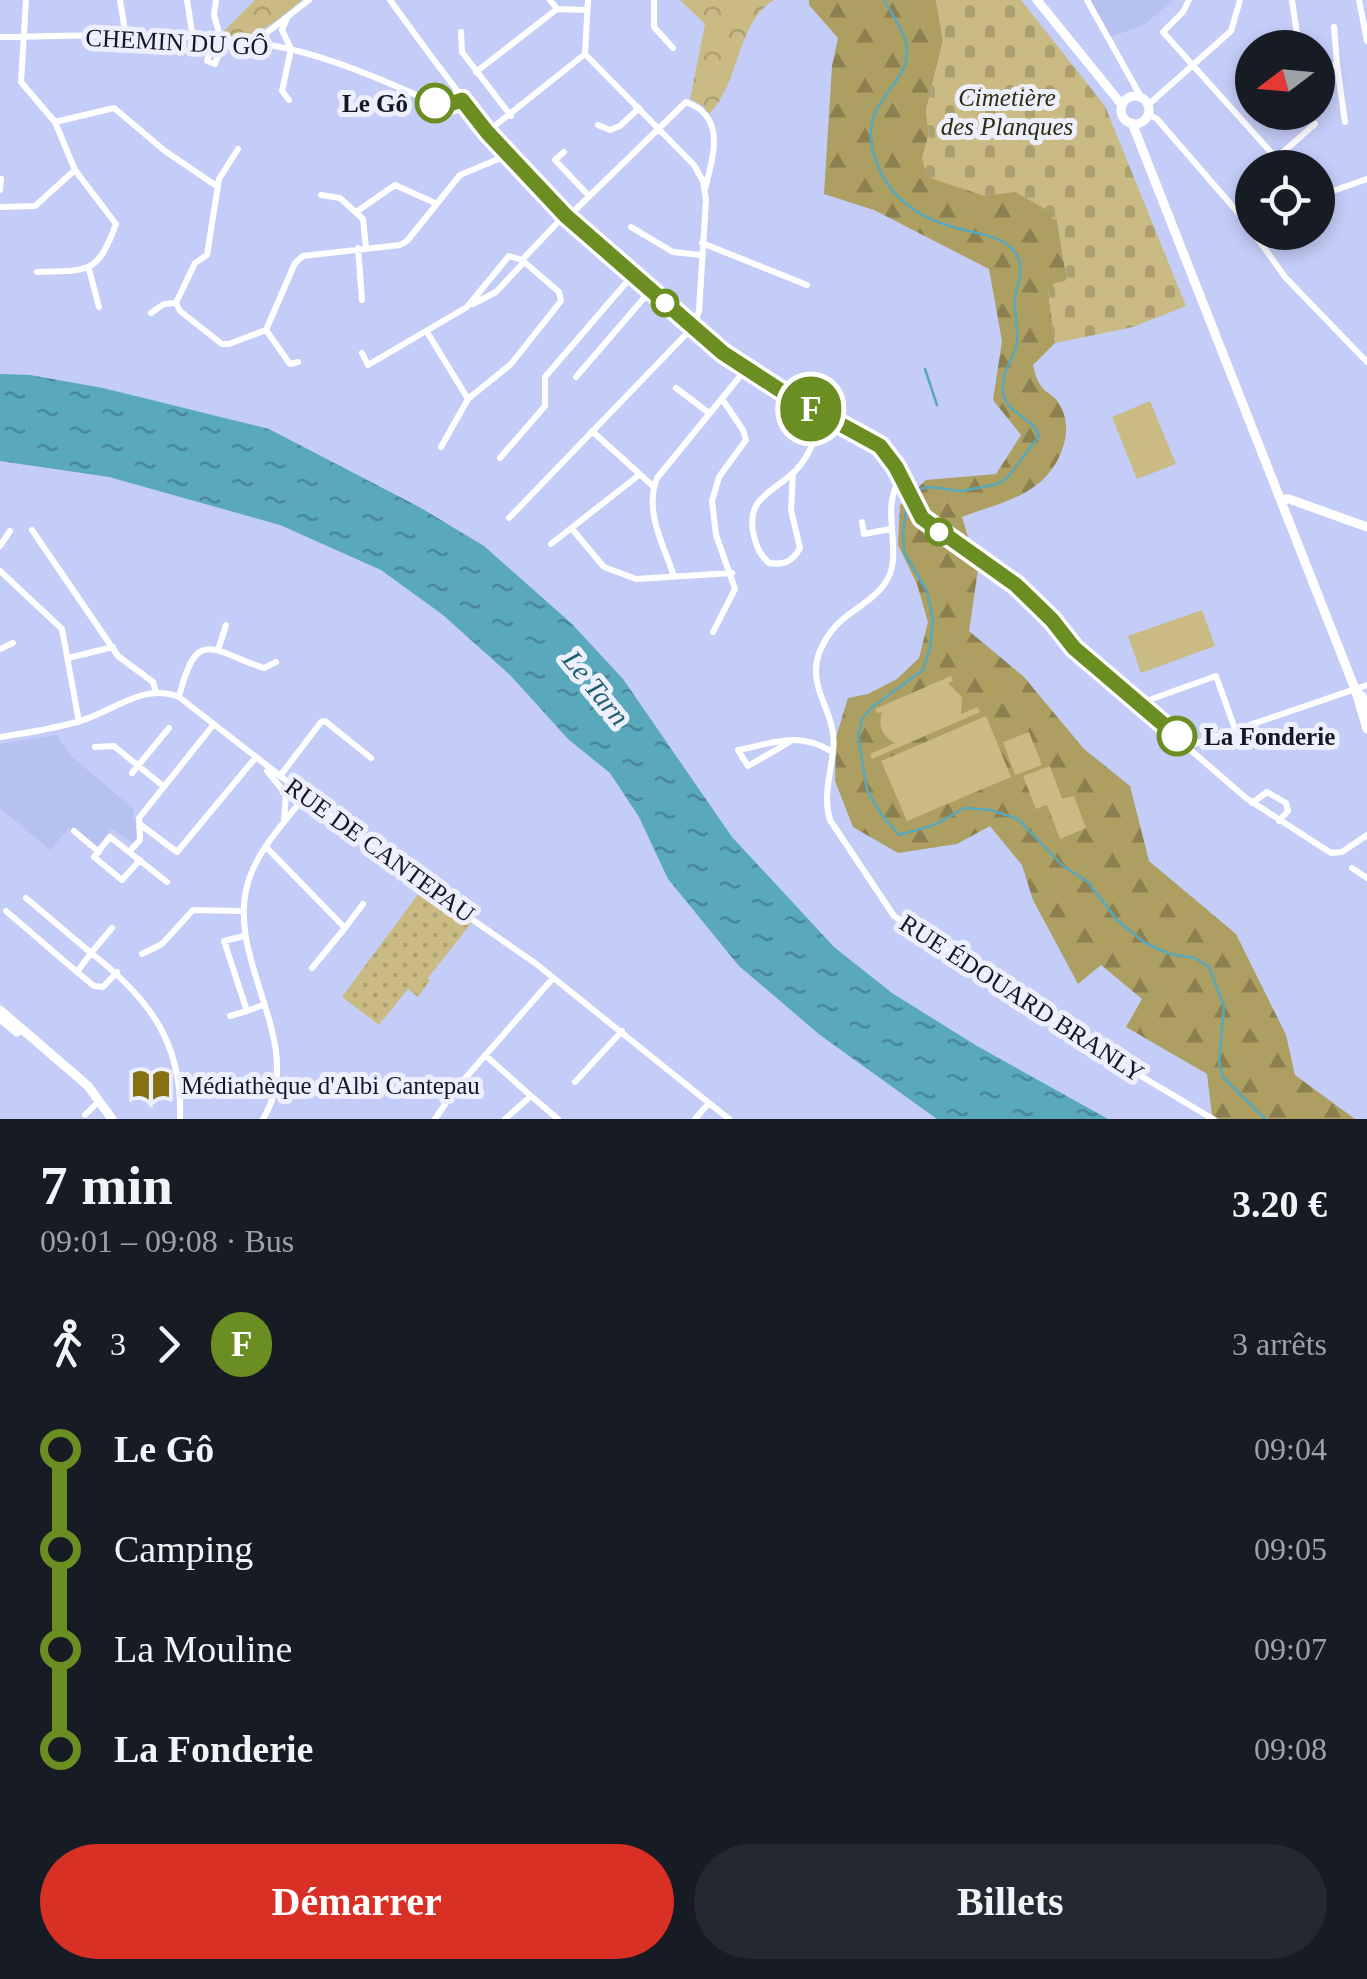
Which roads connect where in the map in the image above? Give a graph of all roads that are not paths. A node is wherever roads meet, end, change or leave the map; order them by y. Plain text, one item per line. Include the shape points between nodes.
1 (26, 0) edge
2 (120, 0) edge
3 (186, 0) edge
4 (216, 0) edge
5 (309, 0) edge
6 (390, 0) edge
7 (550, 0) edge
8 (588, 0) edge
9 (654, 0) edge
10 (1038, 0) edge
11 (1087, 0) edge
12 (1189, 0) edge
13 (1240, 0) edge
14 (1292, 0) edge
15 (1359, 0) edge
16 (557, 9) junction
17 (587, 10) junction
18 (286, 18) junction
19 (1334, 27) dead end
20 (282, 30) junction
21 (1296, 30) edge
22 (461, 32) dead end
23 (0, 37) edge
24 (24, 37) junction
25 (126, 37) junction
26 (193, 38) junction
27 (220, 40) junction
28 (1367, 40) edge
29 (254, 43) junction
30 (267, 44) junction
31 (672, 48) dead end
32 (291, 49) junction
33 (585, 54) junction
34 (1194, 65) junction
35 (1335, 65) edge
36 (1338, 65) junction
37 (476, 72) junction
38 (290, 100) dead end
39 (462, 100) junction
40 (639, 108) junction
41 (1139, 108) junction
42 (511, 116) junction
43 (55, 122) junction
44 (1345, 122) dead end
45 (598, 125) dead end
46 (658, 128) junction
47 (1309, 130) edge
48 (487, 132) junction
49 (238, 149) dead end
50 (1268, 150) edge
51 (1285, 150) edge
52 (564, 152) dead end
53 (508, 154) junction
54 (76, 170) junction
55 (1, 179) edge
56 (1367, 179) edge
57 (218, 187) junction
58 (0, 190) edge
59 (1335, 190) edge
60 (705, 192) junction
61 (321, 195) dead end
62 (589, 196) junction
63 (435, 204) junction
64 (0, 207) edge
65 (1235, 210) edge
66 (356, 212) junction
67 (566, 216) junction
68 (632, 227) dead end
69 (702, 243) junction
70 (362, 248) junction
71 (1266, 250) edge
72 (702, 255) junction
73 (523, 262) junction
74 (89, 269) junction
75 (38, 272) dead end
76 (635, 278) junction
77 (807, 285) dead end
78 (650, 291) junction
79 (362, 300) dead end
80 (176, 303) junction
81 (98, 307) dead end
82 (467, 307) junction
83 (151, 313) dead end
84 (693, 327) junction
85 (266, 330) junction
86 (428, 332) junction
87 (362, 353) dead end
88 (298, 362) dead end
89 (1367, 362) edge
90 (746, 369) junction
91 (576, 378) dead end
92 (676, 388) dead end
93 (468, 399) junction
94 (722, 399) junction
95 (709, 414) junction
96 (826, 417) junction
97 (592, 432) junction
98 (441, 447) dead end
99 (500, 458) dead end
100 (793, 473) junction
101 (639, 475) junction
102 (902, 478) junction
103 (654, 487) junction
104 (1280, 500) junction
105 (508, 518) dead end
106 (862, 522) dead end
107 (1367, 527) edge
108 (572, 529) junction
109 (890, 529) junction
110 (32, 530) dead end
111 (10, 531) dead end
112 (551, 544) dead end
113 (0, 546) edge
114 (0, 571) edge
115 (732, 574) junction
116 (674, 576) junction
117 (226, 625) dead end
118 (714, 632) dead end
119 (13, 642) dead end
120 (112, 647) junction
121 (0, 649) edge
122 (218, 650) junction
123 (68, 658) junction
124 (276, 662) dead end
125 (1367, 685) edge
126 (1355, 690) junction
127 (156, 692) junction
128 (180, 697) junction
129 (1143, 706) junction
130 (1367, 709) edge
131 (80, 722) junction
132 (214, 724) junction
133 (169, 728) dead end
134 (1367, 729) edge
135 (1235, 730) junction
136 (0, 737) edge
137 (792, 740) junction
138 (1188, 746) junction
139 (95, 747) dead end
140 (831, 751) junction
141 (256, 758) junction
142 (372, 758) dead end
143 (135, 770) junction
144 (280, 776) junction
145 (163, 786) junction
146 (306, 796) junction
147 (1252, 803) junction
148 (1279, 821) junction
149 (284, 823) junction
150 (140, 825) junction
151 (74, 832) dead end
152 (1367, 835) edge
153 (266, 846) junction
154 (98, 852) junction
155 (129, 852) junction
156 (140, 860) junction
157 (1352, 868) dead end
158 (1367, 878) edge
159 (167, 882) dead end
160 (26, 898) dead end
161 (363, 904) dead end
162 (6, 911) dead end
163 (242, 911) junction
164 (112, 928) dead end
165 (345, 928) junction
166 (244, 936) junction
167 (91, 953) junction
168 (142, 954) dead end
169 (312, 968) dead end
170 (77, 972) junction
171 (116, 972) junction
172 (553, 978) junction
173 (264, 1005) junction
174 (0, 1010) edge
175 (246, 1011) junction
176 (230, 1016) dead end
177 (0, 1018) edge
178 (622, 1032) junction
179 (486, 1055) junction
180 (575, 1082) dead end
181 (531, 1096) junction
182 (709, 1103) junction
183 (96, 1104) junction
184 (84, 1115) dead end
185 (109, 1119) edge
186 (180, 1119) edge
187 (263, 1119) edge
188 (435, 1119) edge
189 (505, 1119) edge
190 (558, 1119) edge
191 (695, 1119) edge
192 (729, 1119) edge
193 (1212, 1119) edge

1 - 24 street
2 - 25 street
3 - 26 street
4 - 27 street
5 - 18 street
6 - 39 street
7 - 16 street
8 - 17 street
9 - 31 street via 654,27
10 - 41 main road
11 - 41 street
12 - 34 street via 1163,32
13 - 34 street via 1231,31
14 - 21 street
15 - 28 street
16 - 17 street
16 - 37 street
17 - 33 street
18 - 20 street
18 - 29 street
19 - 36 street
20 - 30 street
20 - 32 street
22 - 37 street via 462,52
23 - 24 street, CHEMIN DU GÔ
24 - 25 street, CHEMIN DU GÔ
24 - 43 street via 21,82
25 - 26 street, CHEMIN DU GÔ
26 - 27 street, CHEMIN DU GÔ
27 - 29 street, CHEMIN DU GÔ
29 - 30 street, CHEMIN DU GÔ
30 - 32 street, CHEMIN DU GÔ
32 - 38 street via 282,91
32 - 39 street, CHEMIN DU GÔ via 444,106
33 - 40 street
33 - 42 street
34 - 41 street
34 - 50 street
35 - 36 street
36 - 44 street
37 - 42 street
39 - 48 street
40 - 45 street via 620,126
40 - 46 street
41 - 65 street
41 - 104 main road via 1136,134
42 - 48 street
43 - 54 street
43 - 57 street via 114,108
46 - 60 street via 694,165
46 - 60 street via 686,102 702,110 714,129
46 - 62 street
47 - 51 street
48 - 53 street
49 - 57 street
52 - 62 street via 556,160
53 - 63 street via 460,175
53 - 67 street
54 - 64 street via 35,206
54 - 74 street via 116,224
55 - 58 street
56 - 59 street
57 - 80 street via 207,255 195,263
60 - 69 street
61 - 66 street via 340,198
62 - 67 street
63 - 66 street via 395,184
63 - 70 street via 407,240
66 - 70 street via 363,219
67 - 73 street
67 - 76 street
68 - 72 street via 673,252
69 - 72 street
69 - 77 street
70 - 79 street
70 - 85 street via 302,256
71 - 89 street
72 - 84 street
73 - 82 street via 496,292
73 - 82 street via 509,256
73 - 93 street via 562,301 510,364
74 - 75 street
74 - 81 street
76 - 78 street
76 - 99 street via 545,376 545,406
78 - 84 street
78 - 91 street
80 - 83 street
80 - 85 street via 222,344
82 - 86 street
84 - 90 street
84 - 97 street
85 - 88 street via 290,364
86 - 87 street via 368,365
86 - 93 street
90 - 94 street
90 - 96 street
92 - 95 street
93 - 98 street
94 - 95 street
94 - 115 street via 746,440 718,477 712,501 716,535
95 - 103 street
96 - 100 street
96 - 102 street via 882,449
97 - 101 street
97 - 105 street
100 - 100 street via 760,500 750,519 757,549 769,563 784,564 800,548 791,510
101 - 103 street
101 - 108 street
102 - 109 street, RUE ÉDOUARD BRANLY
102 - 129 street via 922,518 1016,585 1074,648
103 - 116 street via 651,508
104 - 107 main road
104 - 126 main road
106 - 109 street via 864,534
108 - 112 street
108 - 116 street via 614,573
109 - 140 street, RUE ÉDOUARD BRANLY via 888,579 839,623 820,652 816,669 832,728
110 - 120 street
111 - 113 street
114 - 123 street via 58,623
115 - 116 street
115 - 118 street via 735,589
117 - 122 street
119 - 121 street
120 - 123 street
120 - 127 street
122 - 124 street via 264,668
122 - 128 street via 195,656
123 - 131 street
125 - 126 street
126 - 130 main road
126 - 134 main road
126 - 135 street
127 - 128 street, RUE DE CANTEPAU
127 - 131 street
128 - 132 street, RUE DE CANTEPAU
129 - 135 street via 1216,676
129 - 138 street
131 - 136 street
132 - 141 street, RUE DE CANTEPAU
132 - 145 street
133 - 143 street
135 - 138 street
137 - 137 street via 756,747 738,750 748,766
137 - 140 street via 812,740
138 - 147 street
139 - 143 street via 114,746
140 - 193 street, RUE ÉDOUARD BRANLY via 830,820 894,916
141 - 144 street, RUE DE CANTEPAU
141 - 149 street via 286,794
141 - 150 street via 177,852
142 - 144 street via 325,721
143 - 145 street
144 - 146 street, RUE DE CANTEPAU
145 - 150 street via 142,810
146 - 149 street
146 - 172 street, RUE DE CANTEPAU
147 - 148 street
147 - 148 street via 1268,792 1286,804
148 - 152 street via 1337,854
149 - 153 street
150 - 155 street via 140,840
151 - 154 street
153 - 163 street
153 - 165 street
154 - 155 street via 110,838
154 - 156 street via 94,857 122,880
155 - 156 street
156 - 159 street
157 - 158 street
160 - 167 street
161 - 165 street
162 - 170 street
163 - 166 street
163 - 168 street via 193,910 162,944
164 - 167 street
165 - 169 street
166 - 173 street
166 - 175 street via 224,941
167 - 170 street
167 - 171 street
170 - 171 street via 104,988
171 - 186 street via 150,1008 167,1039
172 - 178 street, RUE DE CANTEPAU
172 - 179 street
173 - 175 street
173 - 187 street via 279,1065 273,1103
174 - 185 main road via 88,1086
175 - 176 street
177 - 183 main road
178 - 180 street
178 - 182 street, RUE DE CANTEPAU
179 - 181 street
179 - 188 street
181 - 189 street
181 - 190 street
182 - 191 street
182 - 192 street, RUE DE CANTEPAU
183 - 184 street
183 - 185 main road

